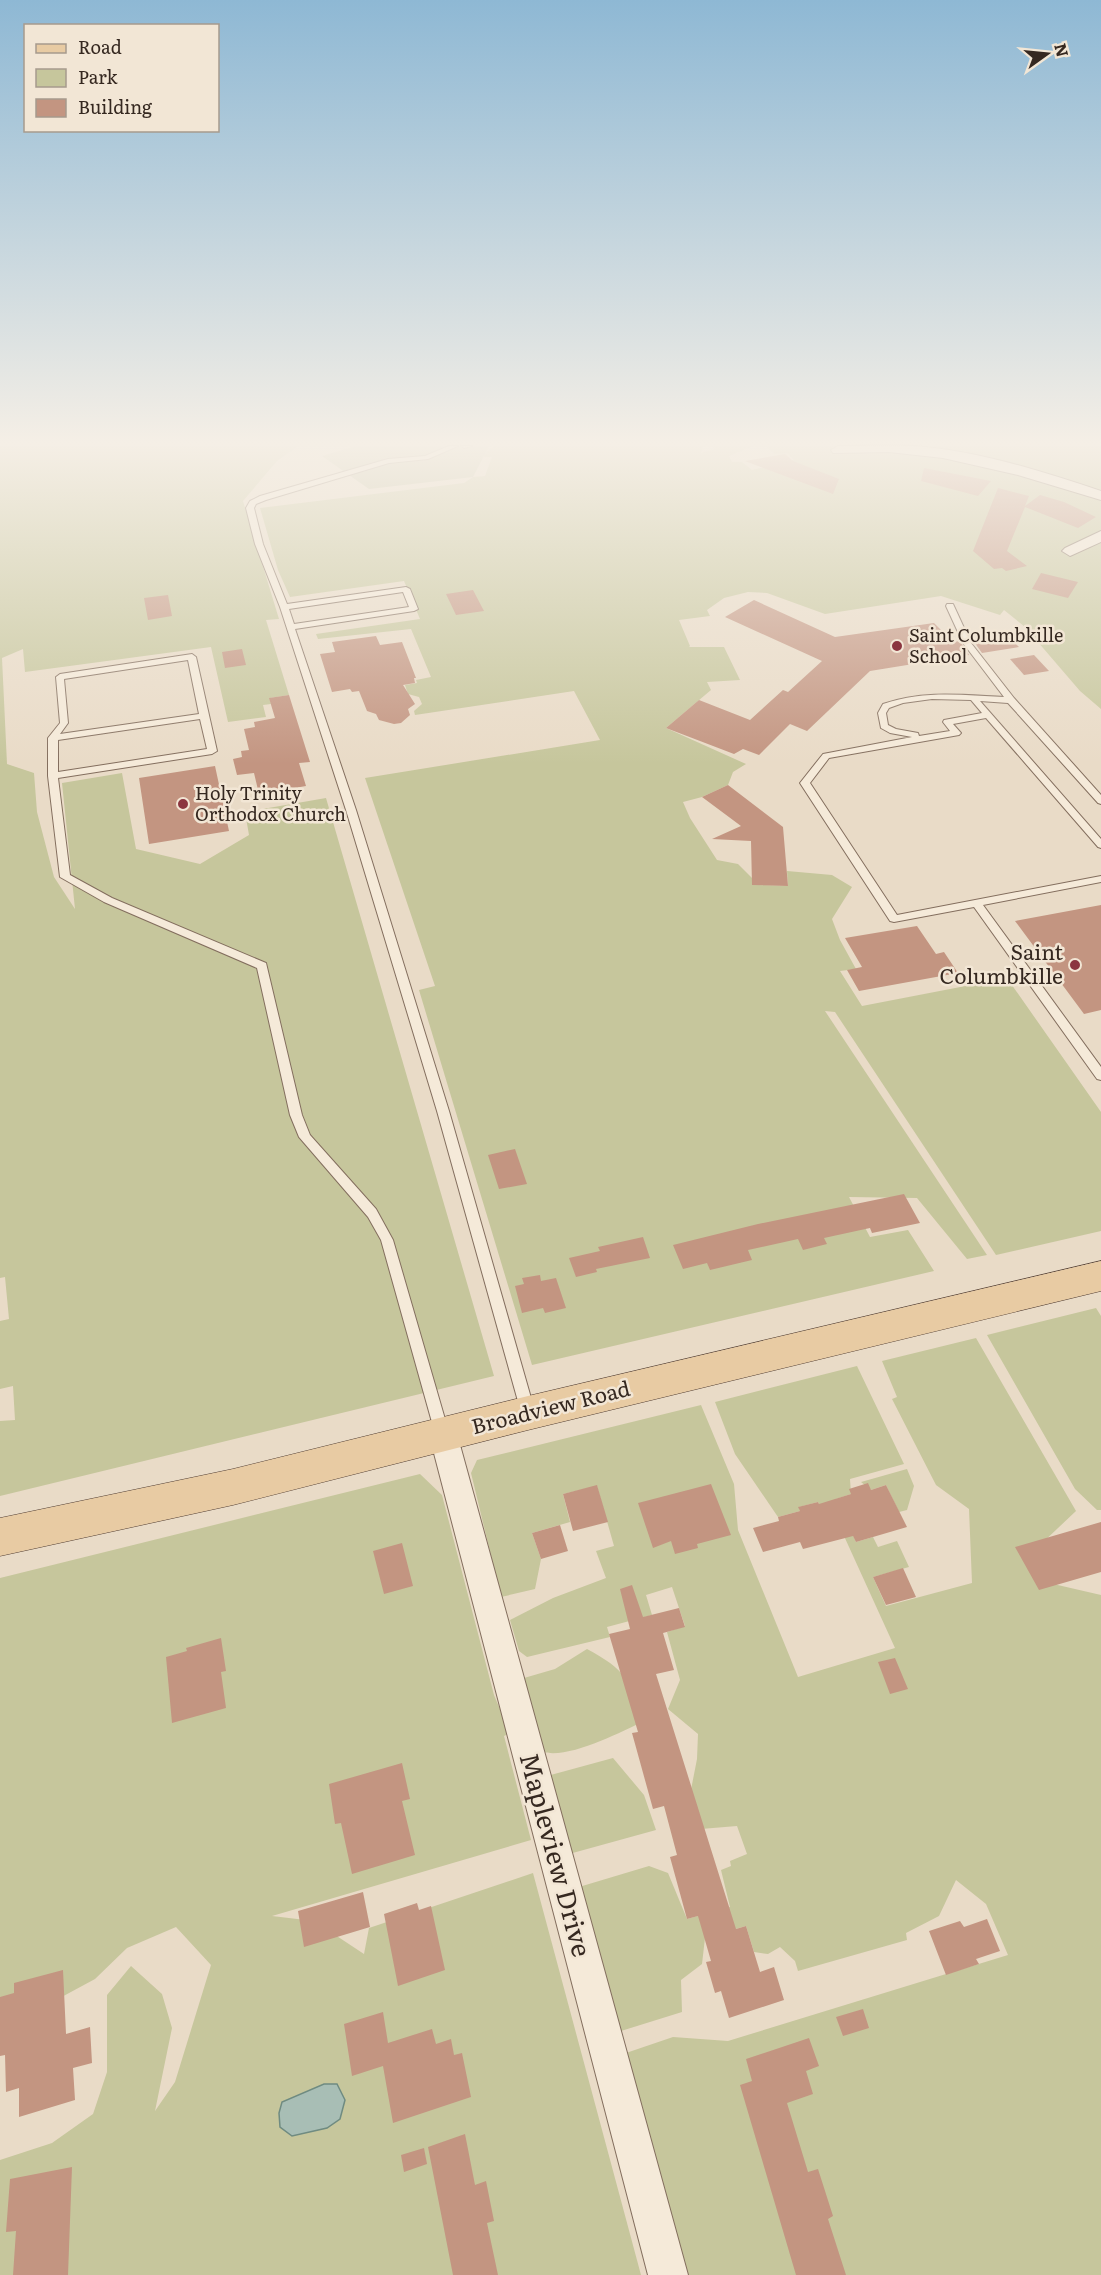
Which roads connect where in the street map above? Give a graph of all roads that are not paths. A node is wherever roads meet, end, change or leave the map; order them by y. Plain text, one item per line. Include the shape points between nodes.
1 (263, 552) edge
2 (950, 606) dead end
3 (284, 607) junction
4 (291, 627) junction
5 (975, 700) junction
6 (1011, 700) junction
7 (988, 715) junction
8 (204, 716) junction
9 (926, 737) junction
10 (52, 738) junction
11 (53, 776) junction
12 (1101, 801) edge
13 (1101, 845) edge
14 (1101, 879) edge
15 (976, 903) junction
16 (1101, 1076) edge
17 (1101, 1276) edge
18 (528, 1413) junction
19 (443, 1434) junction
20 (0, 1537) edge
21 (668, 2275) edge

1 - 3 lane
2 - 6 lane via 967,644
3 - 4 lane
3 - 4 lane via 406,589 414,609
4 - 18 lane via 443,1111
5 - 6 lane
5 - 7 lane
5 - 9 lane via 926,696 886,706 882,722 887,729
6 - 12 lane
7 - 9 lane via 947,722 956,733
7 - 13 lane
8 - 10 lane
8 - 10 lane via 192,657 60,676 64,723
8 - 11 lane via 212,752
9 - 15 lane via 826,756 805,783 894,919
10 - 11 lane
11 - 19 lane via 65,877 108,900 262,966 296,1115 305,1137 372,1213 387,1240
14 - 15 lane
15 - 16 lane
17 - 18 main road, Broadview Road
18 - 19 main road, Broadview Road
19 - 20 main road, Broadview Road via 233,1487
19 - 21 street, Mapleview Drive

